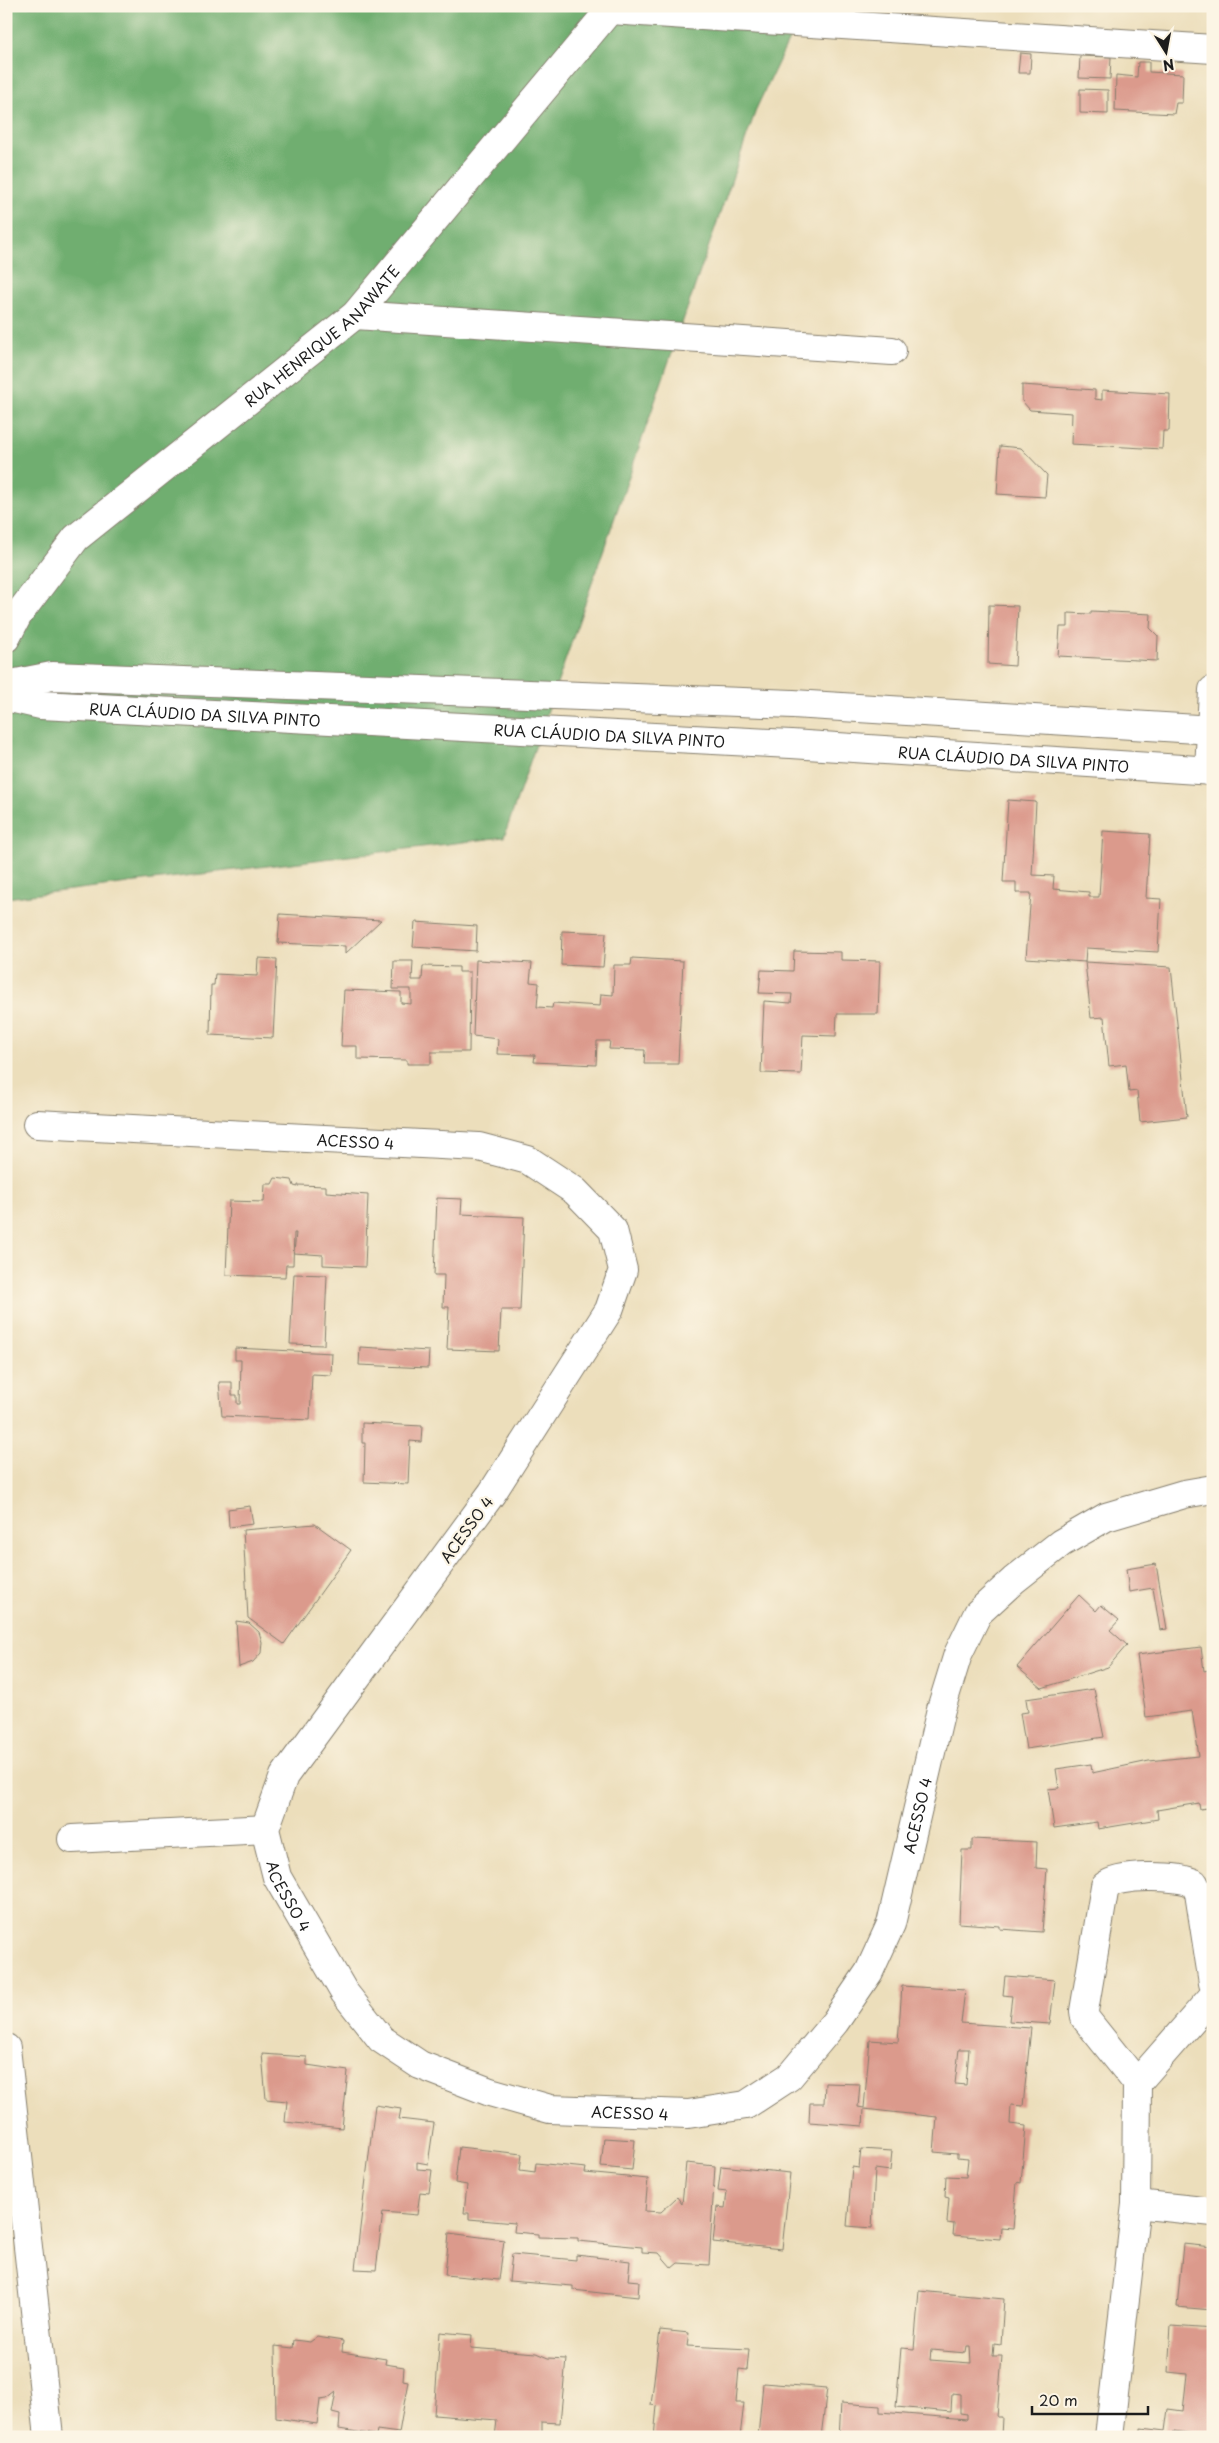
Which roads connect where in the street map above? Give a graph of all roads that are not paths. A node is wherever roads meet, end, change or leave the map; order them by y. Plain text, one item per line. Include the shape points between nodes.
1 (611, 8) edge
2 (1213, 49) edge
3 (355, 314) junction
4 (892, 351) dead end
5 (6, 638) edge
6 (6, 685) edge
7 (414, 688) junction
8 (1213, 690) edge
9 (6, 697) edge
10 (793, 704) junction
11 (412, 725) junction
12 (1212, 730) edge
13 (790, 744) junction
14 (1211, 771) edge
15 (37, 1124) dead end
16 (1213, 1489) edge
17 (265, 1829) junction
18 (72, 1839) dead end
19 (1213, 1983) edge
20 (1213, 1996) edge
21 (6, 2048) edge
22 (7, 2063) edge
23 (1137, 2083) junction
24 (1136, 2204) junction
25 (1213, 2212) edge
26 (49, 2437) edge
27 (1109, 2437) edge

1 - 2 street
1 - 3 street, RUA HENRIQUE ANAWATE
3 - 4 street
3 - 5 street, RUA HENRIQUE ANAWATE via 76,538 18,615
6 - 7 street, RUA CLÁUDIO DA SILVA PINTO via 52,676
7 - 10 street, RUA CLÁUDIO DA SILVA PINTO
7 - 11 street
8 - 12 street
9 - 11 street, RUA CLÁUDIO DA SILVA PINTO via 41,706
10 - 12 street, RUA CLÁUDIO DA SILVA PINTO
10 - 13 street
11 - 13 street, RUA CLÁUDIO DA SILVA PINTO
12 - 14 street
13 - 14 street, RUA CLÁUDIO DA SILVA PINTO
15 - 17 street, ACESSO 4 via 479,1147 528,1160 575,1191 613,1230 623,1270 609,1310 492,1493 284,1776
16 - 17 street, ACESSO 4 via 1184,1494 1106,1517 1061,1543 978,1613 958,1654 941,1709 891,1924 869,1972 835,2022 789,2076 746,2106 688,2114 550,2108 490,2092 420,2065 381,2039 344,1992 277,1877
17 - 18 street
19 - 23 street via 1199,1893 1194,1882 1180,1878 1119,1878 1105,1886 1085,2018
20 - 23 street
21 - 22 street
22 - 26 street
23 - 24 street
24 - 25 street
24 - 27 street

